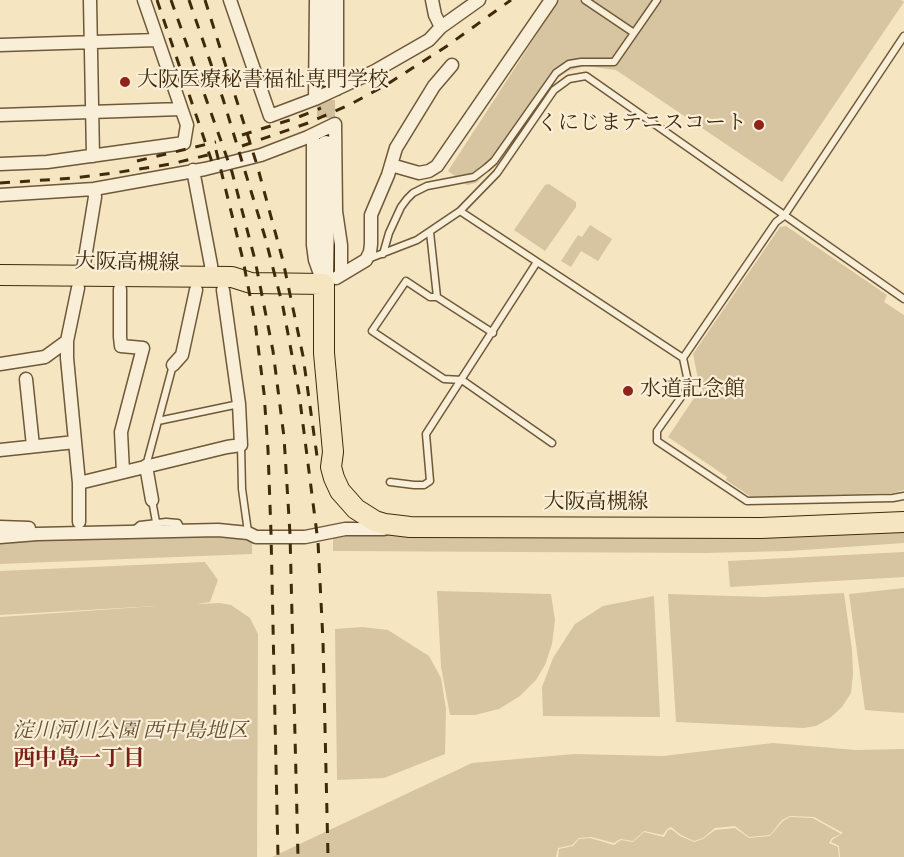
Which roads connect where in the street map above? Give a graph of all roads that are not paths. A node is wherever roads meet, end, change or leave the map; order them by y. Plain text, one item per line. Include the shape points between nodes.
1 (90, 0) edge
2 (144, 0) edge
3 (230, 0) edge
4 (316, 0) edge
5 (326, 0) edge
6 (337, 0) edge
7 (432, 0) edge
8 (479, 0) edge
9 (551, 0) edge
10 (585, 0) edge
11 (657, 0) edge
12 (441, 27) junction
13 (634, 33) junction
14 (904, 36) edge
15 (157, 40) junction
16 (91, 42) junction
17 (0, 45) edge
18 (452, 65) dead end
19 (331, 83) junction
20 (315, 99) junction
21 (181, 109) junction
22 (93, 112) junction
23 (0, 115) edge
24 (320, 140) joint
25 (93, 156) junction
26 (0, 164) edge
27 (391, 165) junction
28 (193, 170) junction
29 (94, 189) junction
30 (0, 195) edge
31 (460, 211) junction
32 (784, 216) junction
33 (430, 232) junction
34 (383, 254) junction
35 (366, 260) junction
36 (537, 262) junction
37 (0, 275) edge
38 (332, 279) junction
39 (80, 282) junction
40 (217, 283) junction
41 (0, 288) edge
42 (120, 289) junction
43 (196, 290) junction
44 (437, 297) junction
45 (904, 299) edge
46 (493, 333) junction
47 (68, 341) junction
48 (683, 358) junction
49 (0, 364) edge
50 (173, 365) joint
51 (26, 379) dead end
52 (462, 380) junction
53 (239, 404) junction
54 (158, 421) junction
55 (75, 442) junction
56 (552, 443) dead end
57 (242, 445) junction
58 (33, 446) junction
59 (0, 450) edge
60 (333, 452) junction
61 (146, 466) junction
62 (123, 472) junction
63 (390, 482) dead end
64 (79, 483) junction
65 (904, 496) edge
66 (152, 500) joint
67 (904, 512) edge
68 (79, 522) dead end
69 (156, 522) junction
70 (904, 522) edge
71 (0, 527) edge
72 (410, 527) junction
73 (182, 531) junction
74 (133, 532) junction
75 (248, 533) junction
76 (37, 534) junction
77 (0, 537) edge

1 - 16 street
2 - 15 street
3 - 20 street via 270,116
4 - 20 street
5 - 19 street
6 - 19 street
7 - 12 street
8 - 12 street
9 - 27 street via 437,166 419,173
10 - 13 lane
11 - 13 lane
12 - 19 street via 429,40 375,71
13 - 34 lane via 614,62 569,64 556,73 494,161 474,177 427,186 413,193 401,207
14 - 32 lane
15 - 16 street
15 - 21 street
16 - 17 street
16 - 22 street
18 - 27 street via 434,86 396,148
19 - 20 street
21 - 22 street
21 - 25 street via 187,125 184,143
22 - 23 street
22 - 25 street
24 - 28 street
24 - 38 street
25 - 26 street
27 - 35 street via 371,215 371,244
28 - 29 street
28 - 40 street
29 - 30 street
29 - 39 street
31 - 32 lane via 497,173 554,90 569,79 586,76
31 - 33 lane
31 - 36 lane
32 - 45 lane
32 - 48 lane via 776,222
33 - 34 lane
33 - 44 lane
34 - 35 lane
35 - 38 street
36 - 46 lane
36 - 48 lane
37 - 39 main road, 大阪高槻線
38 - 40 main road, 大阪高槻線 via 251,283 232,277
38 - 60 main road, 大阪高槻線 via 324,353
39 - 40 main road, 大阪高槻線
39 - 41 main road, 大阪高槻線
39 - 42 main road, 大阪高槻線
39 - 47 street
40 - 43 main road, 大阪高槻線
40 - 53 street
42 - 43 main road, 大阪高槻線
42 - 62 street via 121,346 142,348 121,432
43 - 50 street via 182,355
44 - 46 lane
44 - 52 lane via 430,297 406,281 372,331 444,379
46 - 52 lane
47 - 49 street via 45,357
47 - 55 street
48 - 65 lane via 689,386 657,431 657,441 747,501
50 - 54 lane
51 - 58 street
52 - 56 lane
52 - 63 lane via 426,435 430,481 424,485
53 - 54 lane
53 - 57 street
54 - 61 lane
55 - 58 street
55 - 64 street
57 - 61 street
57 - 75 lane
58 - 59 street
60 - 67 main road, 大阪高槻線 via 358,495 380,511 402,517 760,519
60 - 72 main road, 大阪高槻線 via 334,478 349,502 375,521
61 - 62 street
61 - 66 street
62 - 64 street
64 - 68 street
66 - 69 lane
69 - 73 lane via 177,523
69 - 74 lane via 140,525
70 - 72 main road, 大阪高槻線 via 761,528
71 - 76 street via 35,528
72 - 75 street via 345,529 305,537 256,537
73 - 74 street
73 - 75 street
74 - 76 street
76 - 77 street

